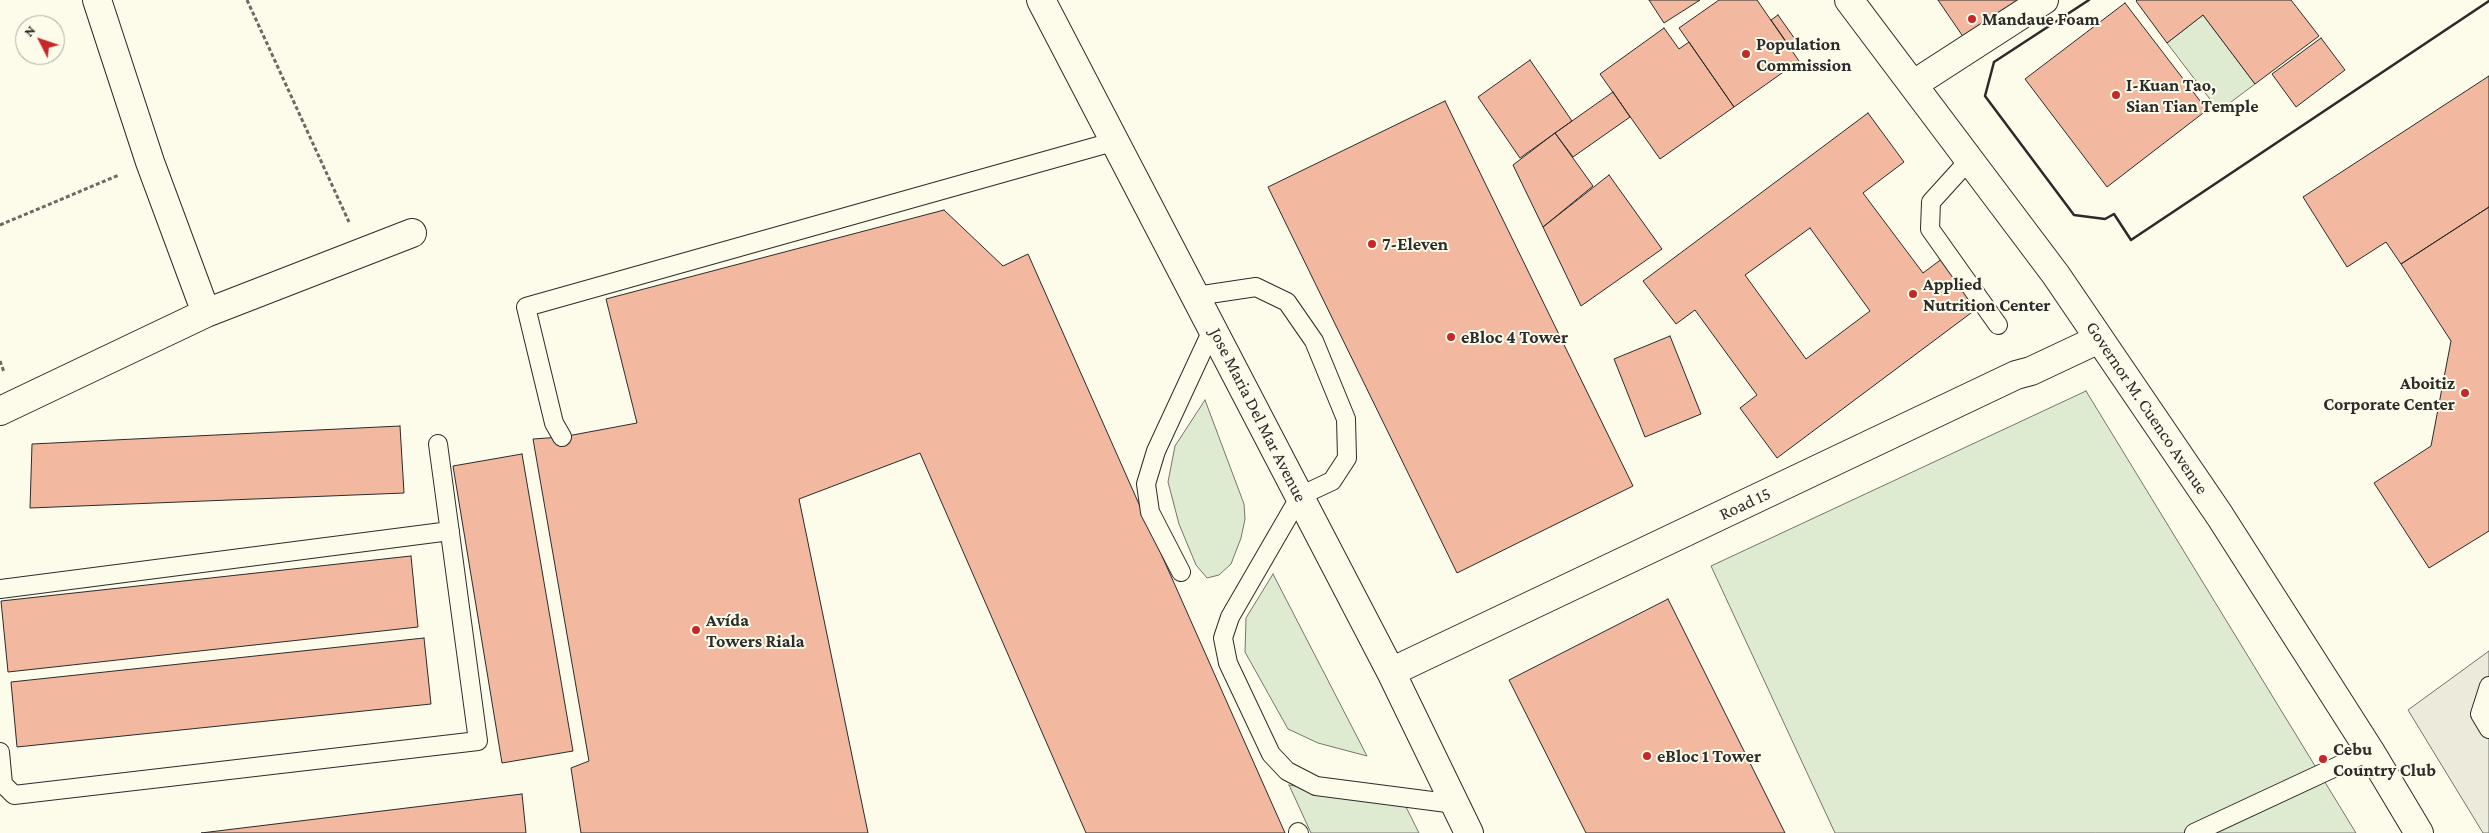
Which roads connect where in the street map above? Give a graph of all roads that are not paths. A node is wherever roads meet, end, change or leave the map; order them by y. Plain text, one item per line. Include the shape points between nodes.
1 (97, 0) edge
2 (1041, 0) edge
3 (1850, 0) edge
4 (2044, 0) edge
5 (1914, 84) junction
6 (1116, 141) junction
7 (1970, 159) junction
8 (412, 233) dead end
9 (1196, 296) junction
10 (206, 313) junction
11 (1998, 326) dead end
12 (1213, 328) junction
13 (2099, 339) junction
14 (0, 411) edge
15 (562, 437) dead end
16 (438, 444) dead end
17 (1300, 496) junction
18 (450, 531) junction
19 (1181, 572) dead end
20 (0, 588) edge
21 (1392, 672) junction
22 (2489, 686) edge
23 (2489, 729) edge
24 (0, 752) edge
25 (2370, 752) junction
26 (1455, 804) junction
27 (1469, 833) edge
28 (2194, 833) edge
29 (2419, 833) edge

1 - 10 street via 150,162
2 - 6 street, Jose Maria Del Mar Avenue
3 - 5 street, Governor M. Cuenco Avenue
4 - 5 street
5 - 7 street, Governor M. Cuenco Avenue
6 - 9 street, Jose Maria Del Mar Avenue
6 - 15 lane via 526,307 554,423
7 - 11 lane via 1931,202 1930,229
7 - 13 street, Governor M. Cuenco Avenue
8 - 10 street
9 - 12 street, Jose Maria Del Mar Avenue
9 - 17 lane via 1256,288 1287,302 1314,342 1346,419 1347,458 1332,481
10 - 14 street
12 - 17 street, Jose Maria Del Mar Avenue
12 - 19 lane via 1156,451 1146,484 1150,512
13 - 21 street, Road 15 via 2016,375
13 - 25 street, Governor M. Cuenco Avenue via 2220,516
16 - 18 lane
17 - 21 street, Jose Maria Del Mar Avenue
17 - 26 lane via 1230,617 1223,638 1228,663 1270,754 1287,771 1316,786
18 - 20 lane
18 - 24 lane via 478,741 14,794 2,784
21 - 26 street, Jose Maria Del Mar Avenue
22 - 23 lane via 2480,714
25 - 28 lane
25 - 29 street, Governor M. Cuenco Avenue
26 - 27 street, Jose Maria Del Mar Avenue

